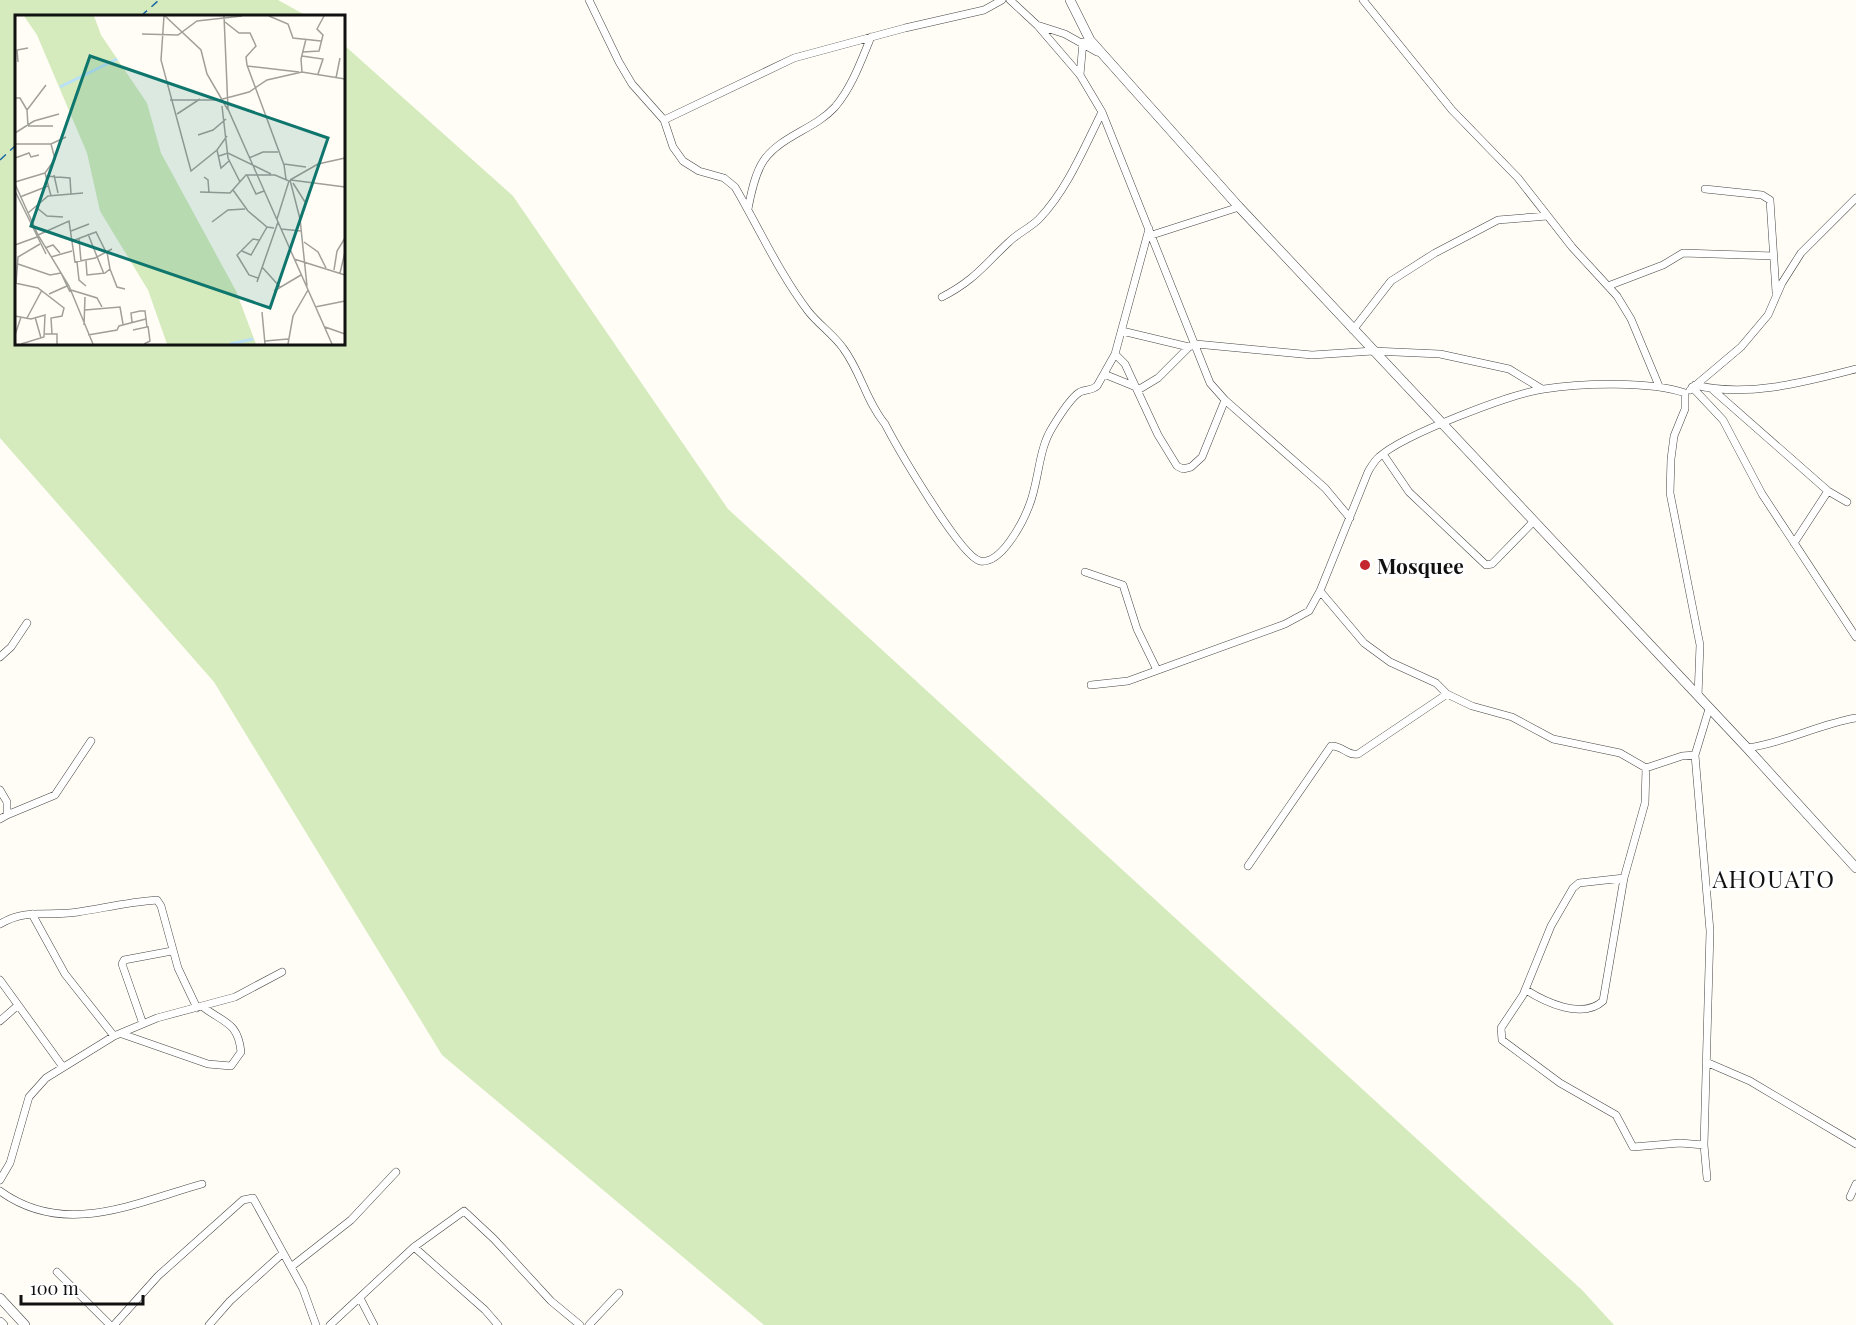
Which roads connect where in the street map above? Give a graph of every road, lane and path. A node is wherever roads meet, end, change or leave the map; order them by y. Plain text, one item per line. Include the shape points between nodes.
1 (589, 0) edge
2 (1002, 0) edge
3 (1010, 0) edge
4 (1070, 0) edge
5 (1363, 0) edge
6 (1037, 25) junction
7 (871, 37) junction
8 (1083, 42) junction
9 (1104, 56) junction
10 (1080, 75) junction
11 (1102, 112) junction
12 (664, 120) junction
13 (1705, 189) dead end
14 (1856, 198) edge
15 (1239, 207) junction
16 (748, 209) junction
17 (1547, 216) junction
18 (1151, 232) junction
19 (1774, 256) junction
20 (1608, 286) junction
21 (1776, 295) junction
22 (942, 297) dead end
23 (1353, 330) junction
24 (1122, 331) junction
25 (1192, 346) junction
26 (1372, 351) junction
27 (1115, 354) junction
28 (1856, 369) edge
29 (1104, 374) junction
30 (1659, 386) junction
31 (1694, 386) junction
32 (1137, 388) junction
33 (1542, 389) junction
34 (1712, 389) junction
35 (1685, 393) junction
36 (1225, 400) junction
37 (1441, 425) junction
38 (1383, 454) junction
39 (1828, 491) junction
40 (1847, 502) dead end
41 (1350, 518) junction
42 (1533, 522) junction
43 (1794, 543) junction
44 (1085, 572) dead end
45 (1320, 591) junction
46 (27, 623) dead end
47 (1856, 637) edge
48 (0, 657) edge
49 (1157, 670) junction
50 (1092, 685) dead end
51 (1447, 694) junction
52 (1698, 697) junction
53 (1709, 709) junction
54 (1856, 718) edge
55 (91, 741) dead end
56 (1748, 748) junction
57 (1695, 755) junction
58 (1646, 768) junction
59 (0, 790) edge
60 (4, 817) edge
61 (1248, 866) dead end
62 (1856, 868) edge
63 (1624, 878) junction
64 (32, 914) junction
65 (0, 924) edge
66 (172, 951) junction
67 (282, 972) dead end
68 (0, 980) edge
69 (1526, 990) junction
70 (17, 1006) junction
71 (200, 1007) junction
72 (0, 1021) edge
73 (143, 1024) junction
74 (118, 1035) junction
75 (1706, 1062) junction
76 (63, 1067) junction
77 (1856, 1144) edge
78 (1704, 1145) junction
79 (396, 1172) dead end
80 (1707, 1178) dead end
81 (0, 1180) edge
82 (202, 1184) dead end
83 (1856, 1184) edge
84 (0, 1191) edge
85 (1850, 1197) dead end
86 (414, 1247) junction
87 (283, 1253) junction
88 (291, 1267) junction
89 (57, 1272) dead end
90 (619, 1293) dead end
91 (0, 1298) edge
92 (360, 1298) junction
93 (0, 1322) edge
94 (3, 1325) edge
95 (25, 1325) edge
96 (112, 1325) edge
97 (209, 1325) edge
98 (316, 1325) edge
99 (330, 1325) edge
100 (374, 1325) edge
101 (498, 1325) edge
102 (580, 1325) edge
103 (589, 1325) edge

1 - 12 street via 628,76
2 - 7 street via 984,10
3 - 6 street
4 - 9 street via 1090,40
5 - 17 street via 1452,110 1518,178
6 - 8 street
6 - 10 street
7 - 12 street via 794,58
7 - 16 street via 856,74 836,106 764,160
8 - 9 street
8 - 10 street
9 - 15 street
10 - 11 street
11 - 18 street
11 - 22 street via 1073,169 1038,220 962,287
12 - 16 street via 682,161 724,178 735,187
13 - 19 street via 1767,197 1771,205
14 - 21 street via 1801,253
15 - 18 street
15 - 23 street
16 - 29 street via 808,312 843,348 874,411 952,534 979,561 998,555 1019,527 1030,505 1051,429 1077,395 1093,390
17 - 20 street
17 - 23 street via 1498,220 1435,253 1391,282
18 - 24 street
18 - 25 street
19 - 20 street via 1683,253
19 - 21 street
20 - 30 street via 1625,307
21 - 31 street via 1768,315 1741,347
23 - 26 street
24 - 25 street
24 - 27 street
25 - 26 street via 1312,355
25 - 32 street via 1158,378
25 - 36 street via 1210,383
26 - 33 street via 1440,354 1481,361 1509,369
26 - 37 street
27 - 29 street
27 - 32 street
28 - 34 street via 1780,386
29 - 32 street
30 - 33 street via 1578,385
30 - 35 street
31 - 34 street
31 - 35 street
31 - 43 street via 1723,420 1762,494
32 - 36 street via 1158,435 1177,466 1183,469 1202,457
33 - 37 street
34 - 39 street
35 - 52 street via 1685,409 1674,435 1670,493 1700,645
36 - 41 street via 1325,488
37 - 38 street
37 - 42 street
38 - 41 street via 1368,472
38 - 42 street via 1409,492 1486,565 1492,564
39 - 40 street
39 - 43 street
41 - 45 street
42 - 52 street
43 - 47 street
44 - 49 street via 1123,585 1137,629
45 - 49 street via 1301,617
45 - 51 street via 1364,643 1390,662 1436,683
46 - 48 street
49 - 50 street via 1128,681
51 - 58 street via 1512,717 1554,739 1620,753
51 - 61 street via 1358,754 1331,746
52 - 53 street
53 - 56 street
53 - 57 street
54 - 56 street
55 - 60 street via 55,795
56 - 62 street
57 - 58 street
57 - 75 street via 1710,932
58 - 63 street via 1645,803
59 - 60 street via 7,802
63 - 69 street via 1579,883 1573,888 1551,926
63 - 69 street via 1603,1001 1598,1006 1580,1009 1548,1004
64 - 65 street via 24,913
64 - 66 street via 77,913 157,900
64 - 74 street via 65,974
66 - 71 street
66 - 73 street via 124,960 122,964
67 - 71 street via 235,997
68 - 70 street
69 - 78 street via 1501,1028 1503,1040 1560,1083 1616,1115 1633,1147
70 - 72 street
70 - 76 street
71 - 73 street
71 - 74 street via 233,1026 240,1037 242,1052 231,1066 208,1064
73 - 74 street
74 - 76 street
75 - 77 street via 1750,1081
75 - 78 street
76 - 81 street via 29,1097 10,1163
78 - 80 street
79 - 88 street via 351,1220
82 - 84 street via 83,1216 43,1212
83 - 85 street
86 - 92 street
86 - 101 street
86 - 102 street via 451,1218 468,1211 551,1301
87 - 88 street
87 - 96 street via 253,1198 243,1200 158,1276
87 - 97 street
88 - 98 street
89 - 96 street
90 - 103 street
91 - 95 street
92 - 99 street
92 - 100 street
93 - 94 street

